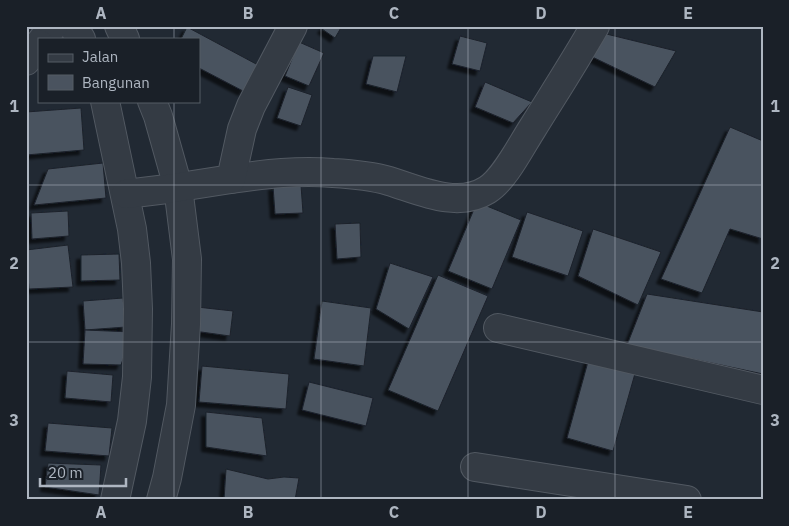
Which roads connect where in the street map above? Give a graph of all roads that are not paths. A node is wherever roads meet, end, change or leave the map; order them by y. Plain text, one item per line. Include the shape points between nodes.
1 (53, 26) edge
2 (74, 26) edge
3 (118, 26) edge
4 (293, 26) edge
5 (595, 26) edge
6 (44, 38) edge
7 (80, 38) edge
8 (124, 38) edge
9 (38, 45) edge
10 (26, 61) edge
11 (105, 102) edge
12 (152, 102) edge
13 (231, 178) junction
14 (172, 188) junction
15 (133, 193) junction
16 (498, 328) dead end
17 (763, 390) edge
18 (475, 467) dead end
19 (114, 500) edge
20 (161, 500) edge
21 (687, 500) edge

1 - 6 street
2 - 7 street
3 - 8 street
4 - 13 street via 251,106
5 - 13 street via 507,167 489,190 467,197 440,197 387,180 333,173 272,173
9 - 10 street
11 - 15 street
12 - 14 street
13 - 14 street
14 - 15 street
14 - 20 street via 187,260 186,324 181,405
15 - 19 street via 137,377 132,421
16 - 17 street
18 - 21 street

